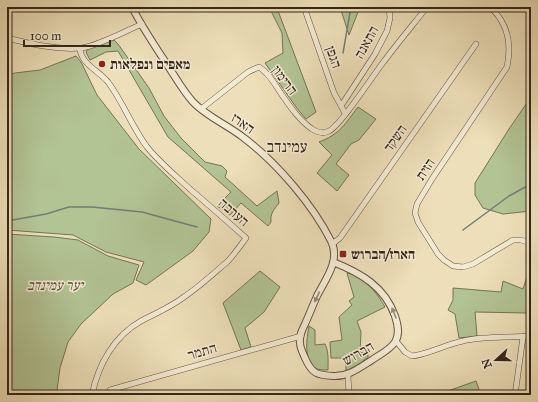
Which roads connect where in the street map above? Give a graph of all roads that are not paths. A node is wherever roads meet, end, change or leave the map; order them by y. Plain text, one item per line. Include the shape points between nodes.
1 (132, 7) edge
2 (304, 7) edge
3 (389, 7) edge
4 (427, 7) edge
5 (490, 7) edge
6 (142, 24) junction
7 (7, 38) edge
8 (476, 44) dead end
9 (80, 48) junction
10 (341, 106) junction
11 (201, 109) junction
12 (345, 113) junction
13 (531, 243) edge
14 (332, 244) junction
15 (333, 262) junction
16 (300, 336) junction
17 (531, 336) edge
18 (523, 337) junction
19 (396, 341) junction
20 (348, 374) junction
21 (110, 390) dead end
22 (92, 395) edge
23 (349, 395) edge
24 (514, 395) edge

1 - 6 street, הארז
2 - 10 street, הגפן via 334,93
3 - 10 street, התאנה via 390,18 375,54
4 - 12 street
5 - 13 street, הזית via 500,17 506,29 509,54 507,66 432,179 415,212 418,222 438,254 453,266 464,267 473,264 513,240
6 - 9 street
6 - 11 street, הארז via 185,93
7 - 9 street via 34,44
8 - 14 street, השקד via 340,238
9 - 22 street, הערבה via 83,58 112,88 152,153 246,238 227,262 189,294 172,306 140,321 123,334 101,365
10 - 12 street, הגפן
11 - 12 street, הרימון via 248,72 259,67 270,76 293,110 312,129 330,131
11 - 14 street, הארז via 242,136 269,160 306,201
14 - 15 street, הארז
15 -> 16 street
19 -> 15 street via 397,322 385,296 366,278
16 - 20 street, הברוש via 300,347 313,371 320,375
16 - 21 street, התמר
17 - 18 street
18 - 19 street via 473,339 412,356
18 - 24 street
19 - 20 street, הברוש via 389,349
20 - 23 street

